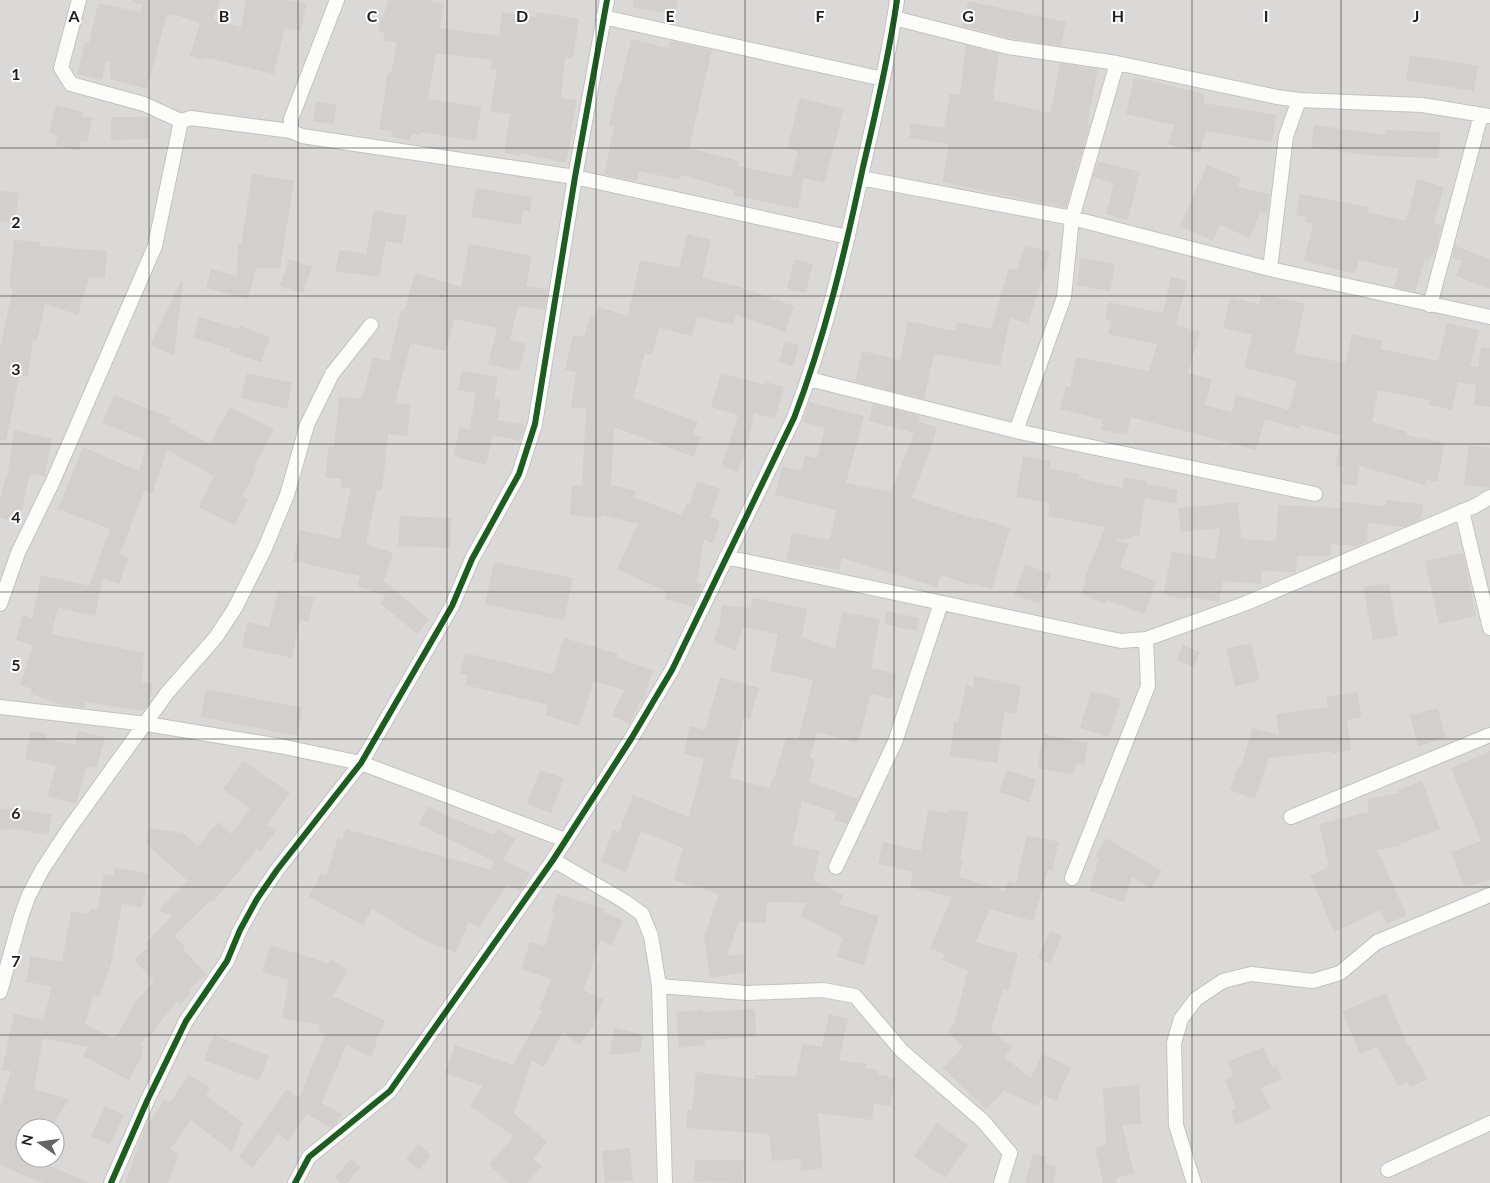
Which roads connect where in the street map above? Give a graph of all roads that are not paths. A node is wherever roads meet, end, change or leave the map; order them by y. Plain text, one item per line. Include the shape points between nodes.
1 (79, 0) edge
2 (337, 0) edge
3 (607, 0) edge
4 (897, 0) edge
5 (603, 17) junction
6 (894, 18) junction
7 (1117, 63) junction
8 (883, 78) junction
9 (1300, 100) junction
10 (1486, 116) edge
11 (181, 121) junction
12 (292, 131) junction
13 (575, 177) junction
14 (861, 178) junction
15 (1072, 218) junction
16 (848, 237) junction
17 (1270, 269) junction
18 (1430, 305) junction
19 (1490, 317) edge
20 (371, 324) dead end
21 (809, 379) junction
22 (1016, 430) junction
23 (1315, 494) dead end
24 (1490, 497) edge
25 (1462, 512) junction
26 (726, 557) junction
27 (941, 603) junction
28 (0, 604) edge
29 (1490, 628) edge
30 (1146, 639) junction
31 (0, 706) edge
32 (147, 724) junction
33 (1490, 735) edge
34 (361, 763) junction
35 (1291, 817) dead end
36 (565, 840) junction
37 (553, 860) junction
38 (836, 867) dead end
39 (1072, 878) dead end
40 (1490, 896) edge
41 (659, 986) junction
42 (0, 992) edge
43 (1490, 1123) edge
44 (1388, 1170) dead end
45 (111, 1183) edge
46 (295, 1183) edge
47 (665, 1183) edge
48 (1001, 1183) edge
49 (1194, 1183) edge

1 - 11 street via 61,68 71,84 144,104
2 - 12 street via 291,119
3 - 5 street
4 - 6 street
5 - 8 street
5 - 13 street
6 - 7 street via 1008,47
6 - 8 street
7 - 9 street
7 - 15 street
8 - 14 street
9 - 10 street via 1422,105
9 - 17 street via 1286,136
10 - 18 street
11 - 12 street via 191,118
11 - 28 street via 155,246 53,481 18,553
12 - 13 street via 302,136
13 - 16 street
13 - 34 street via 535,424 518,474 472,560 452,606
14 - 15 street
14 - 16 street
15 - 17 street
15 - 22 street via 1064,297
16 - 21 street
17 - 18 street
18 - 19 street
20 - 32 street via 332,374 307,425 287,495 235,608 216,637 167,693
21 - 22 street
21 - 26 street via 794,418
22 - 23 street
24 - 25 street
25 - 29 street
25 - 30 street via 1244,604
26 - 27 street
26 - 36 street via 672,670
27 - 30 street via 1121,641
27 - 38 street via 895,742
30 - 39 street via 1148,686
31 - 32 street
32 - 34 street
32 - 42 street via 42,870 21,917
33 - 35 street
34 - 36 street
34 - 45 street via 276,870 257,899 227,961 186,1021
36 - 37 street
37 - 41 street via 642,914 651,936
37 - 46 street via 390,1091 309,1157
40 - 49 street via 1377,942 1340,974 1313,981 1251,974 1223,981 1196,998 1181,1019 1174,1043 1176,1125
41 - 47 street
41 - 48 street via 747,993 823,990 855,996 902,1051 983,1121 1010,1153
43 - 44 street

